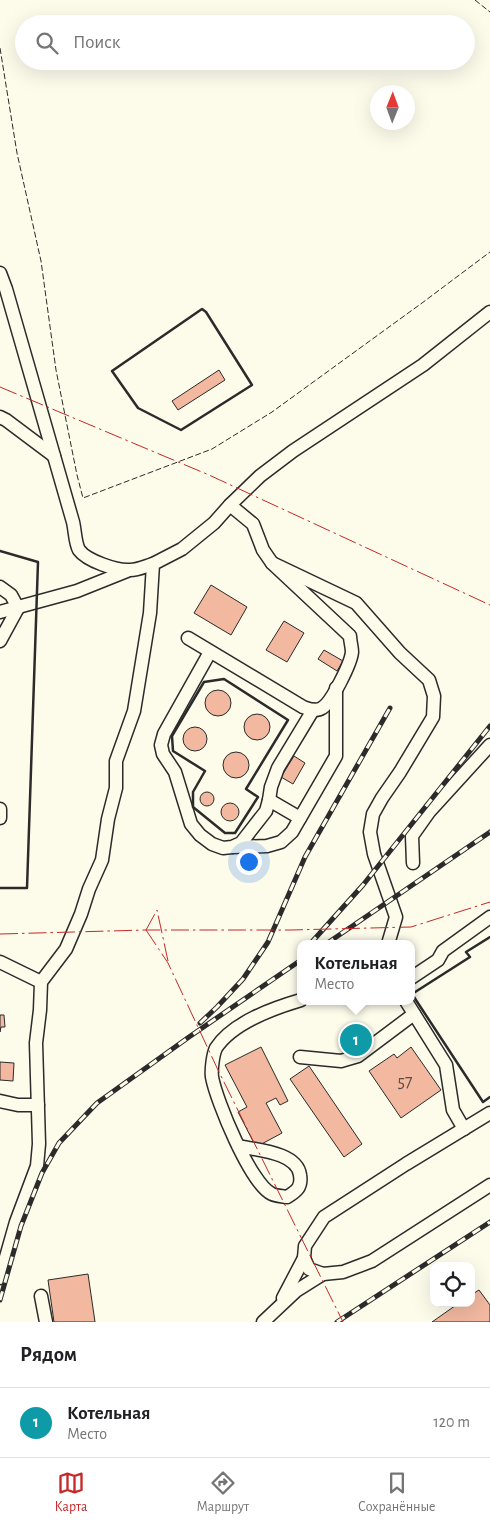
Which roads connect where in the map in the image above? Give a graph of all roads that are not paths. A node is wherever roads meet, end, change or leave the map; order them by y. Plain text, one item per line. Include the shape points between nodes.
1 (0, 273) edge
2 (490, 312) edge
3 (0, 417) edge
4 (54, 456) junction
5 (230, 505) junction
6 (272, 563) junction
7 (153, 564) junction
8 (129, 570) junction
9 (0, 587) edge
10 (18, 608) junction
11 (0, 612) edge
12 (188, 638) dead end
13 (0, 641) edge
14 (210, 652) junction
15 (336, 688) junction
16 (313, 710) junction
17 (490, 746) edge
18 (270, 800) junction
19 (0, 809) edge
20 (0, 818) edge
21 (300, 818) junction
22 (232, 847) junction
23 (413, 863) dead end
24 (490, 917) edge
25 (389, 940) edge
26 (0, 962) edge
27 (415, 975) edge
28 (40, 982) junction
29 (297, 1001) edge
30 (408, 1005) edge
31 (414, 1014) junction
32 (300, 1058) dead end
33 (0, 1101) edge
34 (38, 1105) junction
35 (490, 1113) edge
36 (464, 1130) junction
37 (238, 1146) junction
38 (490, 1185) edge
39 (304, 1258) junction
40 (323, 1274) junction
41 (0, 1278) edge
42 (42, 1296) dead end
43 (278, 1308) junction
44 (46, 1322) edge
45 (263, 1322) edge

1 - 4 street
2 - 5 street via 423,365 292,451
3 - 4 street
4 - 8 street via 78,549 103,565
5 - 6 street via 253,524 262,550
5 - 7 street via 182,549
6 - 15 street via 350,636 352,652
6 - 25 street via 356,604 429,680 434,696 432,717 373,814 370,832 374,854 396,917
7 - 8 street
7 - 28 street via 150,613 134,711 116,761 116,788 102,860 66,949
8 - 10 street via 77,591
9 - 10 street
10 - 11 street
10 - 13 street
12 - 14 street
14 - 16 street
14 - 22 street via 161,745 175,772 191,824 212,844
15 - 16 street via 322,708
15 - 21 street via 336,756
16 - 18 street via 278,768
17 - 23 street via 429,812 412,836
18 - 21 street
18 - 22 street via 266,811 241,843
19 - 20 street
21 - 22 street via 281,842 267,846
24 - 27 street
26 - 28 street
28 - 34 street via 36,1043
29 - 37 street via 256,1016 230,1032 215,1049 212,1075 216,1092
30 - 31 street
31 - 32 street via 353,1058 341,1061
31 - 36 street via 446,1065 453,1110
33 - 34 street via 18,1106
34 - 41 street via 40,1144 37,1166
35 - 36 street
36 - 39 street via 324,1217 306,1246
37 - 37 street via 287,1158 300,1171 298,1190 287,1197 272,1194 259,1183
38 - 40 street via 372,1261 343,1272
39 - 40 street via 309,1269
39 - 43 street
40 - 43 street via 296,1291
42 - 44 street
43 - 45 street

